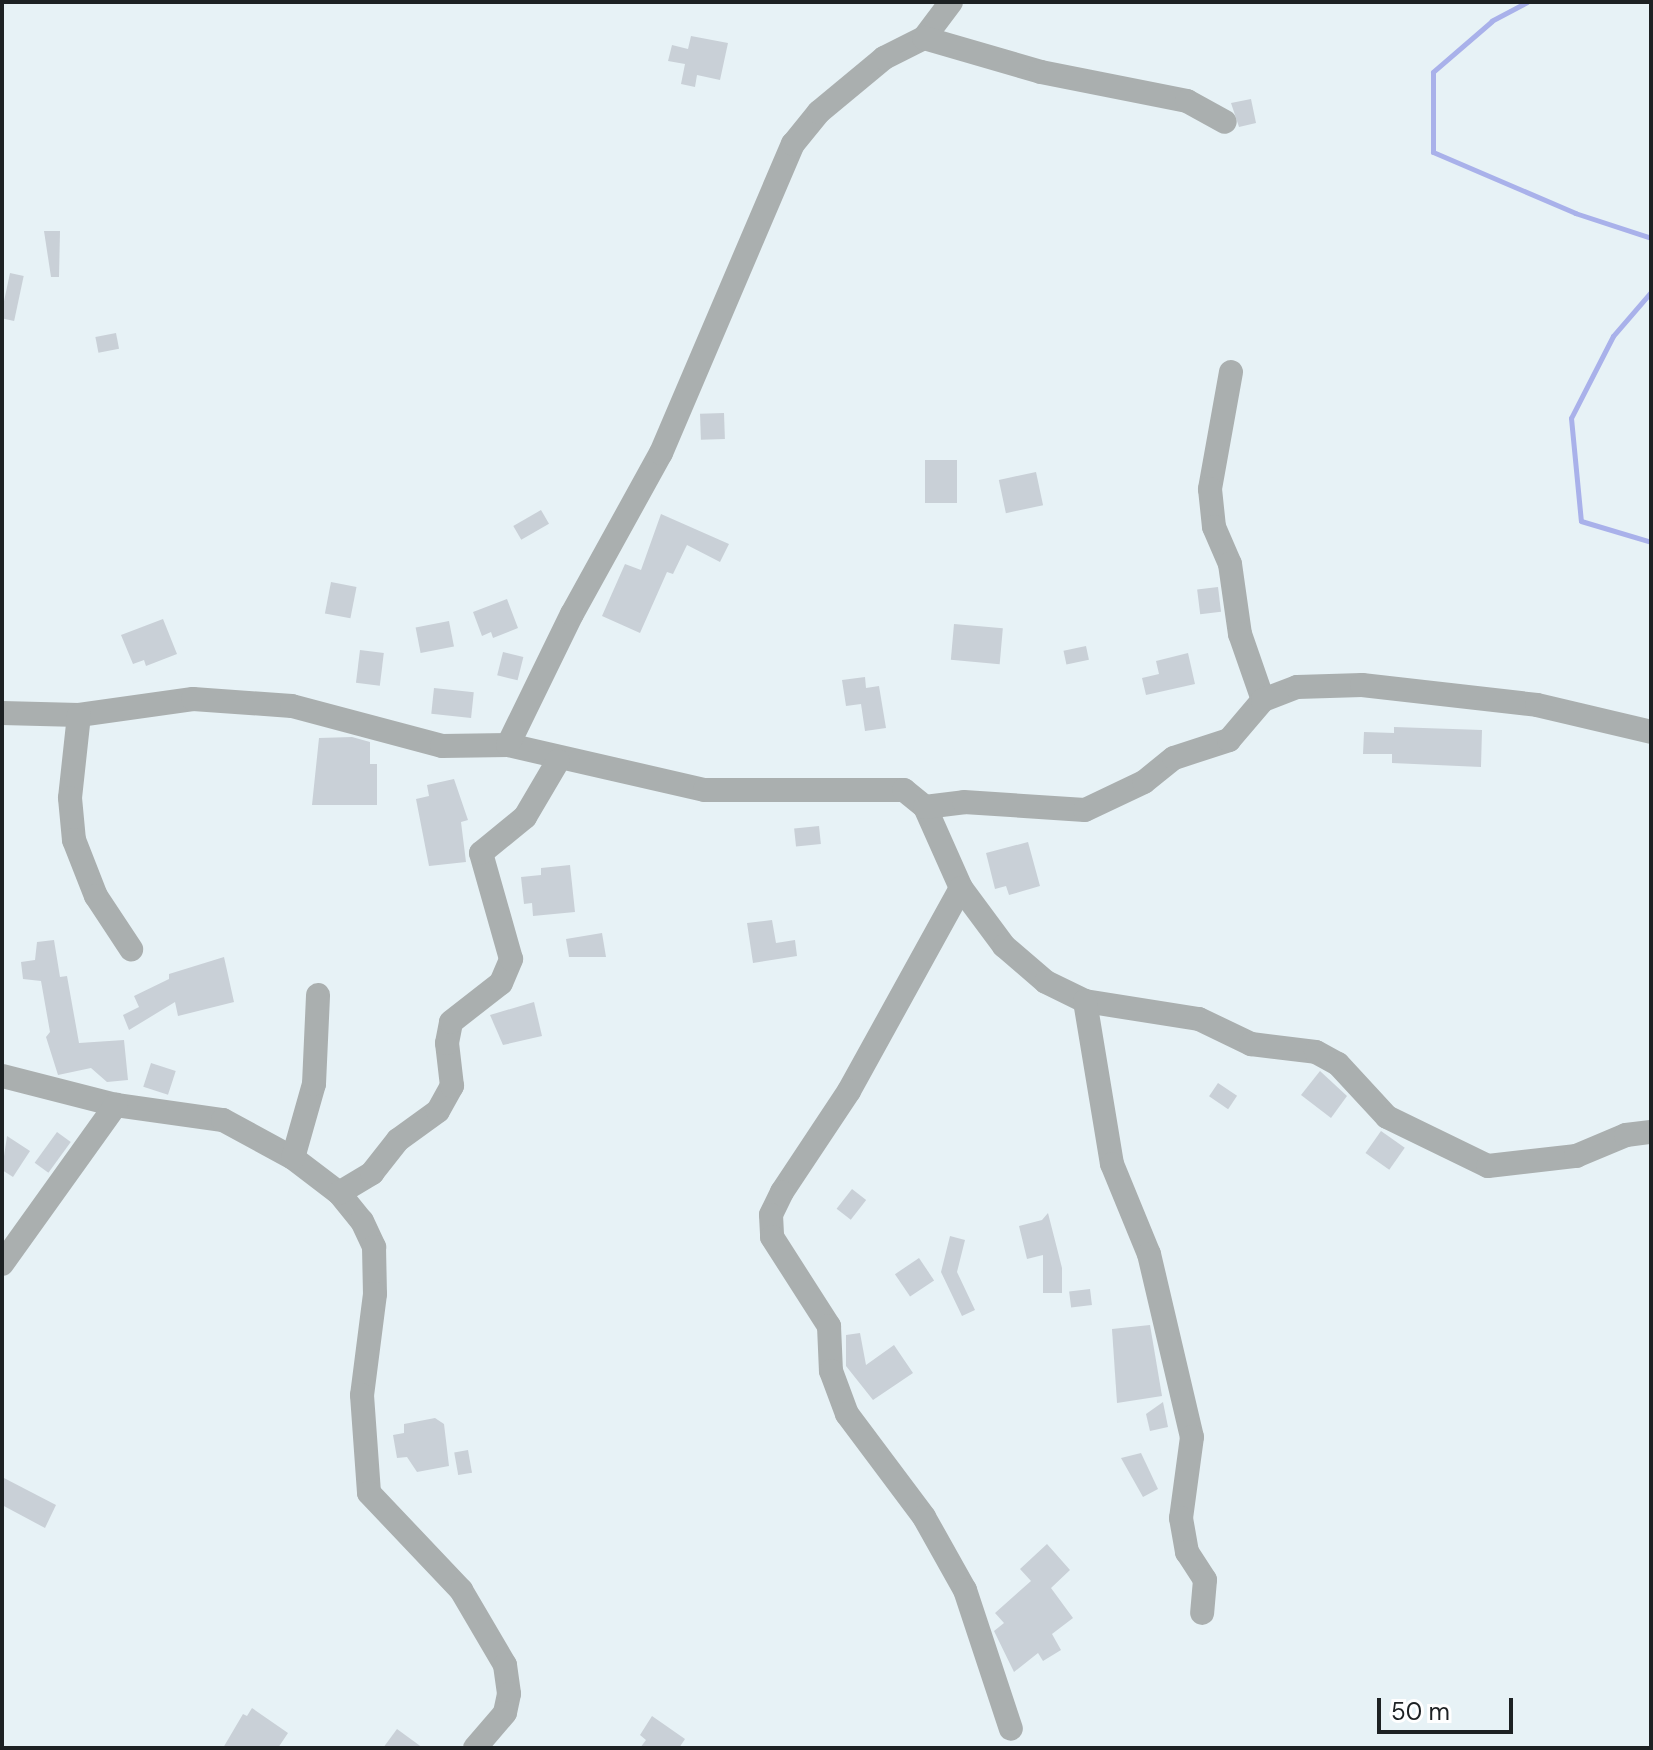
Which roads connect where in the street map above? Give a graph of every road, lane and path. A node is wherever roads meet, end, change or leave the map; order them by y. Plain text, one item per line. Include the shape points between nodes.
1 (951, 2) edge
2 (924, 38) junction
3 (1225, 122) dead end
4 (1231, 372) dead end
5 (1263, 700) junction
6 (2, 713) edge
7 (79, 715) junction
8 (1651, 732) edge
9 (508, 745) junction
10 (558, 761) junction
11 (925, 807) junction
12 (961, 888) junction
13 (131, 949) dead end
14 (318, 995) dead end
15 (1085, 1001) junction
16 (2, 1076) edge
17 (116, 1105) junction
18 (1651, 1132) edge
19 (293, 1158) junction
20 (339, 1193) junction
21 (2, 1264) edge
22 (1202, 1613) dead end
23 (1011, 1729) dead end
24 (475, 1748) edge

1 - 2 street
2 - 3 street via 1041,72 1187,101
2 - 9 street via 872,68 819,112 793,144 661,453 572,614
4 - 5 street via 1210,489 1214,527 1230,564 1240,634
5 - 8 street via 1297,687 1362,685 1537,705
5 - 11 street via 1229,740 1174,758 1144,782 1085,810 964,802
6 - 7 street
7 - 9 street via 193,699 292,706 442,746
7 - 13 street via 70,798 74,840 96,896
9 - 10 street
10 - 11 street via 705,790 904,790
10 - 20 street via 525,817 481,853 511,959 501,983 451,1022 447,1043 452,1086 438,1111 398,1140 372,1173
11 - 12 street
12 - 15 street via 1023,965
12 - 23 street via 849,1091 782,1192 771,1215 772,1237 829,1326 831,1371 847,1414 924,1517 965,1590
14 - 19 street via 314,1084
15 - 18 street via 1199,1019 1251,1044 1316,1052 1338,1064 1387,1117 1488,1166 1576,1156 1626,1135
15 - 22 street via 1112,1164 1149,1254 1192,1437 1181,1518 1187,1552 1205,1580
16 - 17 street
17 - 19 street via 223,1120
17 - 21 street
19 - 20 street
20 - 24 street via 362,1221 374,1247 375,1294 362,1395 369,1493 461,1590 505,1665 505,1713

